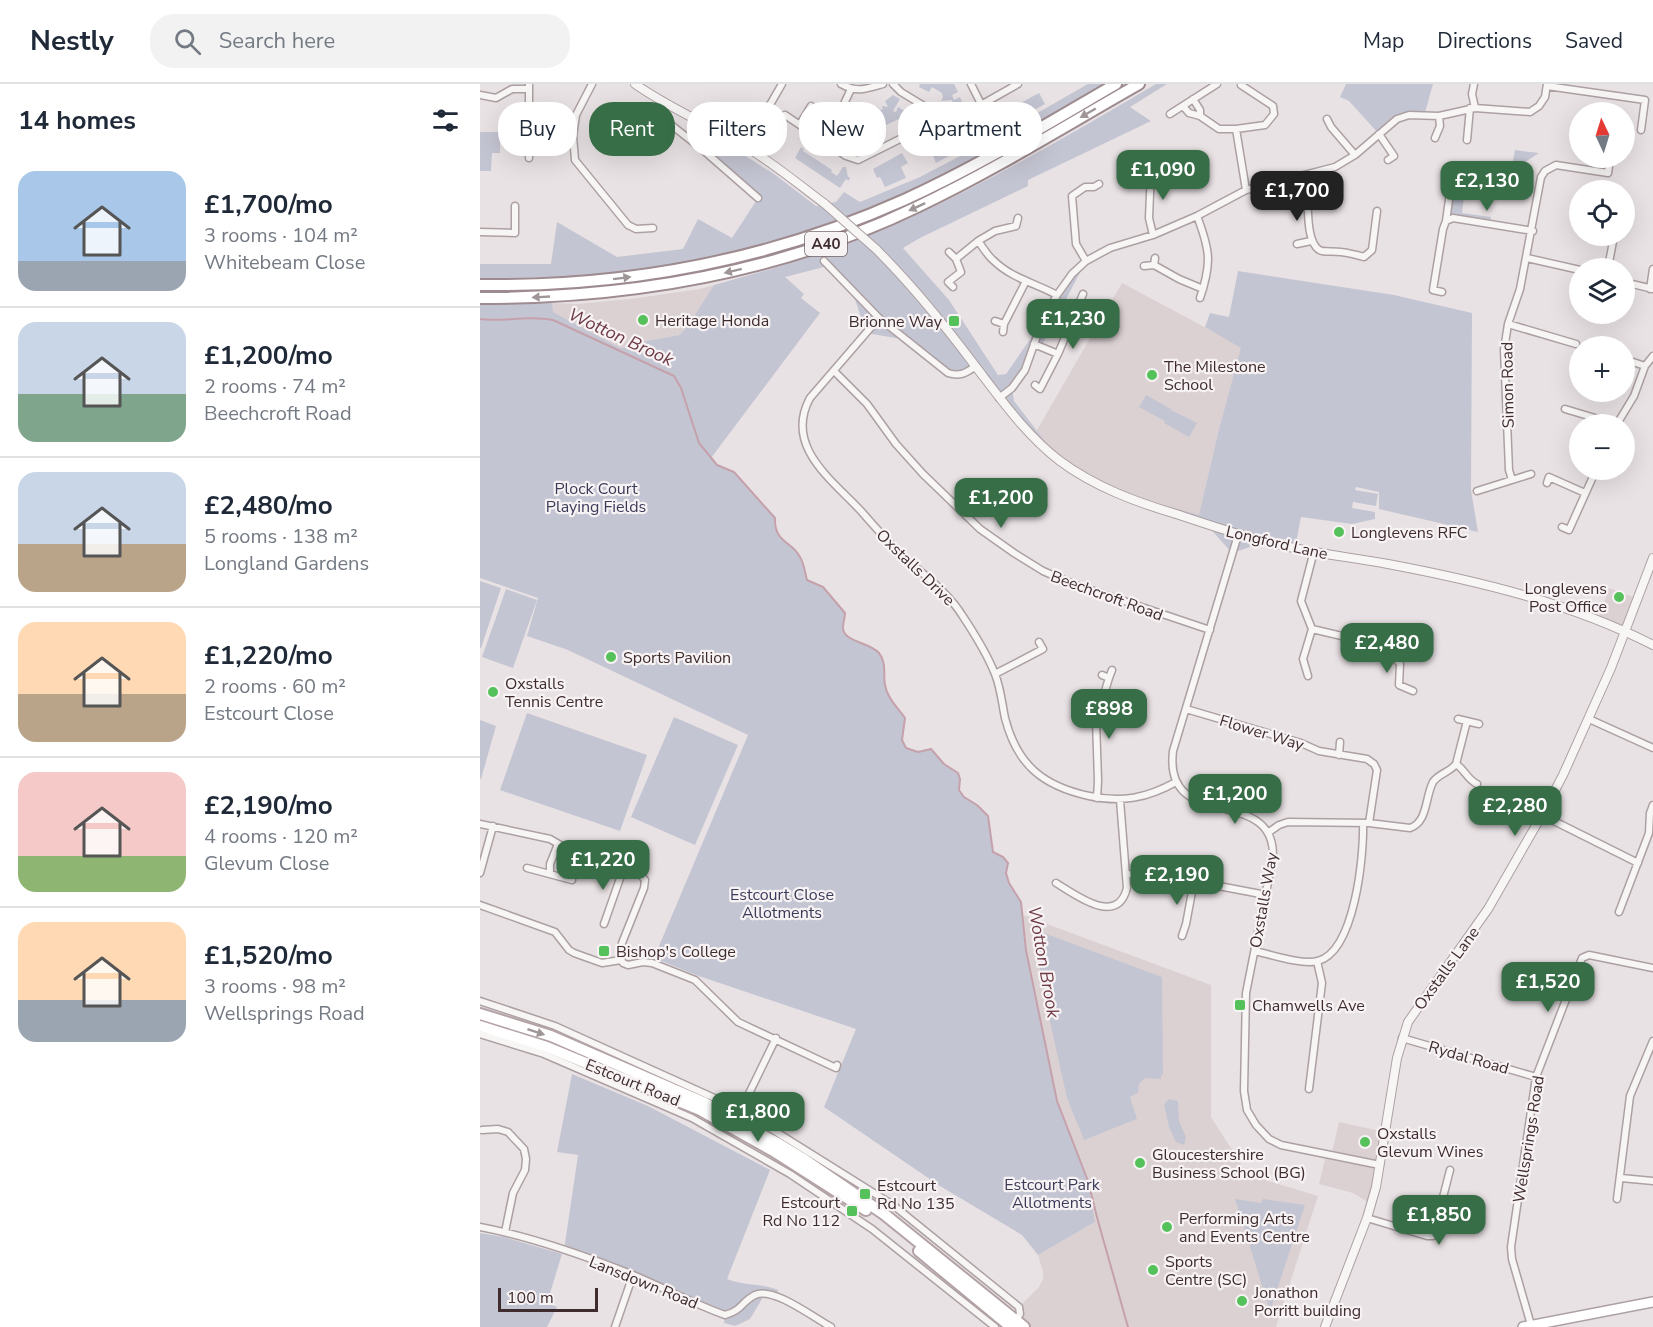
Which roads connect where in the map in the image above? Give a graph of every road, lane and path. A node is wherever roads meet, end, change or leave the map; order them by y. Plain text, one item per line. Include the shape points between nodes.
1 (592, 84) edge
2 (635, 84) edge
3 (782, 84) edge
4 (841, 84) edge
5 (883, 84) edge
6 (893, 84) edge
7 (971, 84) edge
8 (1018, 84) edge
9 (1116, 84) edge
10 (1139, 84) edge
11 (1217, 84) edge
12 (1239, 84) edge
13 (1474, 84) edge
14 (1547, 85) edge
15 (529, 87) edge
16 (851, 89) junction
17 (480, 95) edge
18 (1193, 99) junction
19 (772, 102) edge
20 (845, 102) edge
21 (919, 102) edge
22 (980, 102) edge
23 (986, 102) edge
24 (1183, 105) junction
25 (1472, 108) junction
26 (1170, 114) dead end
27 (687, 115) edge
28 (1200, 116) junction
29 (1439, 116) junction
30 (1327, 119) dead end
31 (686, 126) dead end
32 (675, 127) edge
33 (1236, 129) junction
34 (1641, 130) dead end
35 (682, 132) junction
36 (1379, 134) junction
37 (687, 136) edge
38 (1435, 138) dead end
39 (1467, 140) dead end
40 (1355, 155) junction
41 (711, 156) edge
42 (761, 156) edge
43 (846, 156) edge
44 (866, 156) edge
45 (529, 159) dead end
46 (1388, 160) dead end
47 (1569, 167) edge
48 (1576, 168) edge
49 (1609, 168) edge
50 (1151, 170) dead end
51 (1307, 175) junction
52 (1184, 177) dead end
53 (1151, 178) junction
54 (1451, 186) dead end
55 (1096, 187) dead end
56 (1246, 190) junction
57 (758, 198) dead end
58 (508, 201) dead end
59 (1373, 215) dead end
60 (1197, 216) junction
61 (1446, 221) junction
62 (1019, 225) dead end
63 (653, 228) dead end
64 (1533, 231) junction
65 (480, 232) edge
66 (515, 233) junction
67 (1153, 235) junction
68 (515, 241) dead end
69 (978, 241) junction
70 (1311, 241) junction
71 (1297, 244) dead end
72 (949, 252) dead end
73 (1527, 258) junction
74 (956, 259) junction
75 (824, 261) dead end
76 (1086, 261) junction
77 (1144, 266) dead end
78 (1569, 268) edge
79 (1653, 269) edge
80 (1026, 281) junction
81 (948, 282) dead end
82 (480, 285) edge
83 (1635, 285) edge
84 (1203, 289) junction
85 (1652, 289) edge
86 (1442, 292) dead end
87 (1083, 294) dead end
88 (1057, 295) junction
89 (480, 298) edge
90 (1200, 298) dead end
91 (879, 318) junction
92 (995, 321) dead end
93 (1508, 324) junction
94 (1564, 340) junction
95 (1569, 342) edge
96 (1034, 344) junction
97 (1562, 350) dead end
98 (1058, 354) junction
99 (1653, 356) edge
100 (1635, 362) edge
101 (976, 366) junction
102 (1646, 366) junction
103 (834, 371) junction
104 (1040, 389) dead end
105 (999, 398) junction
106 (1565, 409) dead end
107 (1576, 412) joint
108 (1583, 414) edge
109 (1622, 414) edge
110 (1531, 474) dead end
111 (1512, 480) junction
112 (1591, 480) edge
113 (1547, 483) dead end
114 (1477, 491) dead end
115 (1585, 493) junction
116 (1569, 530) dead end
117 (1238, 535) junction
118 (1314, 552) junction
119 (1653, 558) edge
120 (1312, 629) junction
121 (1210, 630) junction
122 (1626, 631) junction
123 (1039, 642) dead end
124 (1653, 645) edge
125 (1112, 670) dead end
126 (995, 674) junction
127 (1102, 675) dead end
128 (1308, 676) dead end
129 (1109, 678) junction
130 (1413, 691) dead end
131 (1186, 709) junction
132 (1458, 719) dead end
133 (1589, 719) junction
134 (1467, 721) junction
135 (1479, 724) dead end
136 (1340, 742) dead end
137 (1653, 748) edge
138 (1339, 754) junction
139 (1456, 765) junction
140 (1176, 782) junction
141 (1477, 785) dead end
142 (1097, 798) junction
143 (1120, 800) junction
144 (1653, 805) edge
145 (1542, 815) junction
146 (1366, 823) junction
147 (480, 824) edge
148 (493, 826) junction
149 (1269, 832) junction
150 (558, 844) junction
151 (1638, 863) junction
152 (624, 867) junction
153 (527, 868) dead end
154 (550, 872) junction
155 (480, 873) edge
156 (1126, 875) junction
157 (572, 880) dead end
158 (1194, 881) junction
159 (1056, 883) dead end
160 (1063, 887) junction
161 (1057, 895) dead end
162 (1266, 895) junction
163 (1614, 902) dead end
164 (1621, 904) junction
165 (480, 905) edge
166 (1619, 912) dead end
167 (604, 924) dead end
168 (1182, 936) dead end
169 (1255, 951) junction
170 (621, 960) junction
171 (1317, 961) junction
172 (1653, 968) edge
173 (480, 1001) edge
174 (480, 1014) edge
175 (480, 1026) edge
176 (492, 1033) junction
177 (480, 1034) edge
178 (776, 1038) junction
179 (1402, 1038) junction
180 (1653, 1041) edge
181 (1650, 1054) edge
182 (836, 1068) dead end
183 (1536, 1077) junction
184 (1309, 1089) dead end
185 (706, 1098) junction
186 (741, 1110) junction
187 (489, 1121) dead end
188 (781, 1140) junction
189 (1380, 1165) junction
190 (793, 1170) junction
191 (1450, 1170) dead end
192 (1621, 1178) junction
193 (1448, 1179) junction
194 (1455, 1181) dead end
195 (1653, 1181) edge
196 (1617, 1199) dead end
197 (1367, 1218) junction
198 (480, 1227) edge
199 (505, 1232) junction
200 (1433, 1236) junction
201 (1441, 1240) dead end
202 (633, 1275) junction
203 (1653, 1302) edge
204 (1017, 1325) edge
205 (1527, 1326) edge
206 (615, 1327) edge
207 (831, 1327) edge
208 (995, 1327) edge
209 (1325, 1327) edge

1 - 63 street via 576,115 575,160 628,225 645,232
2 - 27 street, Longford Lane
3 - 19 street
4 - 16 street
5 - 16 street
6 - 21 street
7 - 22 street
8 - 23 street
82 -> 9 main road, A40 via 622,279 702,266 774,248 872,214 937,184
10 -> 89 main road, A40 via 950,191 835,241 688,281 572,296
11 - 18 street
12 - 33 street via 1273,106 1274,114 1267,128
13 - 25 street
14 - 25 street via 1545,97 1530,112
14 - 34 street via 1645,100
15 - 17 street via 512,89 496,98
15 - 45 street
16 - 20 street
18 - 24 street
18 - 28 street
24 - 26 street
24 - 28 street via 1188,113
25 - 29 street
25 - 39 street
28 - 33 street via 1219,129
29 - 36 street via 1409,115 1396,119
29 - 38 street
30 - 40 street via 1328,129
31 - 35 street
32 - 35 street
33 - 56 street via 1238,165
35 - 37 street
36 - 40 street
36 - 46 street via 1394,156
40 - 51 street via 1335,167
41 - 57 street
42 - 101 street, Longford Lane, bridge via 876,249 930,307
43 - 44 street via 858,160
47 - 64 street, Simon Road via 1556,165 1545,171
48 - 49 street, Simon Road via 1608,173
50 - 53 street
51 - 56 street
51 - 70 street
52 - 53 street via 1176,181
53 - 67 street via 1149,218
54 - 61 street
55 - 76 street via 1085,187 1069,195 1076,244
56 - 60 street
58 - 66 street via 517,204
59 - 70 street via 1372,250 1364,257 1321,251
60 - 67 street
60 - 84 street via 1209,253
61 - 64 street via 1453,218
61 - 86 street via 1433,290
62 - 69 street via 995,231
64 - 73 street, Simon Road
65 - 66 street
66 - 68 street
67 - 76 street via 1110,248
69 - 74 street
69 - 80 street via 992,259
70 - 71 street
72 - 74 street
73 - 78 street
73 - 93 street, Simon Road
74 - 81 street via 961,272
75 - 91 street
76 - 88 street
77 - 84 street via 1155,262 1179,279
79 - 85 street
80 - 88 street
80 - 92 street via 1003,328
83 - 85 street
84 - 90 street
87 - 98 street
88 - 96 street
91 - 101 street via 948,373 964,374
91 - 103 street, Oxstalls Drive
93 - 94 street
93 - 111 street, Simon Road via 1504,350
94 - 95 street
94 - 97 street
96 - 98 street
96 - 105 street via 1025,370
98 - 104 street
99 - 102 street
100 - 102 street
101 - 105 street, Longford Lane
102 - 109 street
103 - 121 street, Beechcroft Road via 867,404 923,474 980,529 1014,553 1073,584
103 - 126 street, Oxstalls Drive via 803,411 804,444 884,538 951,600
105 - 117 street, Longford Lane via 1060,461 1085,477 1148,506
106 - 107 street
107 - 108 street
110 - 111 street
111 - 114 street
112 - 115 street
113 - 115 street via 1550,477
115 - 116 street
117 - 118 street, Longford Lane
117 - 121 street
118 - 120 street via 1300,601
118 - 122 street, Longford Lane via 1489,587
119 - 122 street, Oxstalls Lane
120 - 128 street via 1303,659
120 - 130 street via 1387,648 1403,663 1395,685
121 - 131 street
122 - 124 street, Longford Lane
122 - 133 street, Oxstalls Lane
123 - 126 street via 1043,649
125 - 129 street
126 - 142 street, Oxstalls Drive via 1012,741 1022,759 1051,783
127 - 129 street
129 - 142 street via 1096,720
131 - 138 street, Flower Way
131 - 140 street via 1173,751
132 - 134 street
133 - 137 street
133 - 145 street, Oxstalls Lane
134 - 135 street
134 - 139 street
136 - 138 street
138 - 146 street, Flower Way via 1367,759 1377,770
139 - 141 street
139 - 146 street via 1433,783 1417,825 1410,828
140 - 143 street, Oxstalls Drive via 1143,797
140 - 149 street, Oxstalls Way via 1198,801 1251,817
142 - 143 street, Oxstalls Drive
143 - 156 street
144 - 151 street via 1650,833
145 - 151 street
145 - 179 street, Oxstalls Lane via 1488,909 1416,1007
146 - 149 street via 1284,822
146 - 171 street via 1352,911 1340,941 1328,957
147 - 148 street
148 - 150 street
148 - 155 street
149 - 162 street, Oxstalls Way via 1273,857
150 - 152 street
150 - 154 street
151 - 164 street
152 - 167 street
152 - 170 street via 638,872 645,884 624,936
153 - 154 street
154 - 157 street
156 - 158 street via 1145,872
156 - 160 street via 1127,888 1122,900 1106,908
158 - 162 street
158 - 168 street
159 - 160 street
160 - 161 street
162 - 169 street, Oxstalls Way
163 - 164 street
164 - 166 street
165 - 170 street via 555,932 569,950 583,957 602,963
169 - 171 street
169 - 189 street, Oxstalls Way via 1246,993 1247,1110 1269,1139 1281,1145
170 - 178 street via 628,965 652,963 695,980 738,1022
171 - 184 street via 1322,983 1307,1078
172 - 183 street, Wellsprings Road via 1589,955 1582,958
173 - 185 street, Estcourt Road via 555,1026
174 -> 185 main road, Estcourt Road via 550,1036
175 - 176 main road, Estcourt Road
176 - 177 street, Estcourt Road
176 - 190 main road, Estcourt Road via 547,1047 700,1110
178 - 182 street
178 - 186 street
179 - 183 street, Rydal Road
179 - 189 street, Oxstalls Lane
180 - 181 street
181 - 192 street via 1630,1096
183 - 205 street, Wellsprings Road via 1511,1247
185 - 186 street, Estcourt Road
185 - 188 main road, Estcourt Road
186 - 188 street, Estcourt Road
187 - 199 street via 486,1130 508,1132 524,1149 526,1159 525,1170 513,1192
188 - 204 main road, Estcourt Road via 884,1214
189 - 197 street, Oxstalls Lane
190 - 204 main road, Estcourt Road via 879,1218
190 - 208 street, Estcourt Road
191 - 193 street
192 - 195 street
192 - 196 street
193 - 194 street
193 - 200 street
197 - 200 street
197 - 209 street, Oxstalls Lane
198 - 199 street, Lansdown Road
199 - 202 street, Lansdown Road
200 - 201 street
202 - 206 street
202 - 207 street, Lansdown Road via 725,1315 766,1292
203 - 205 main road

